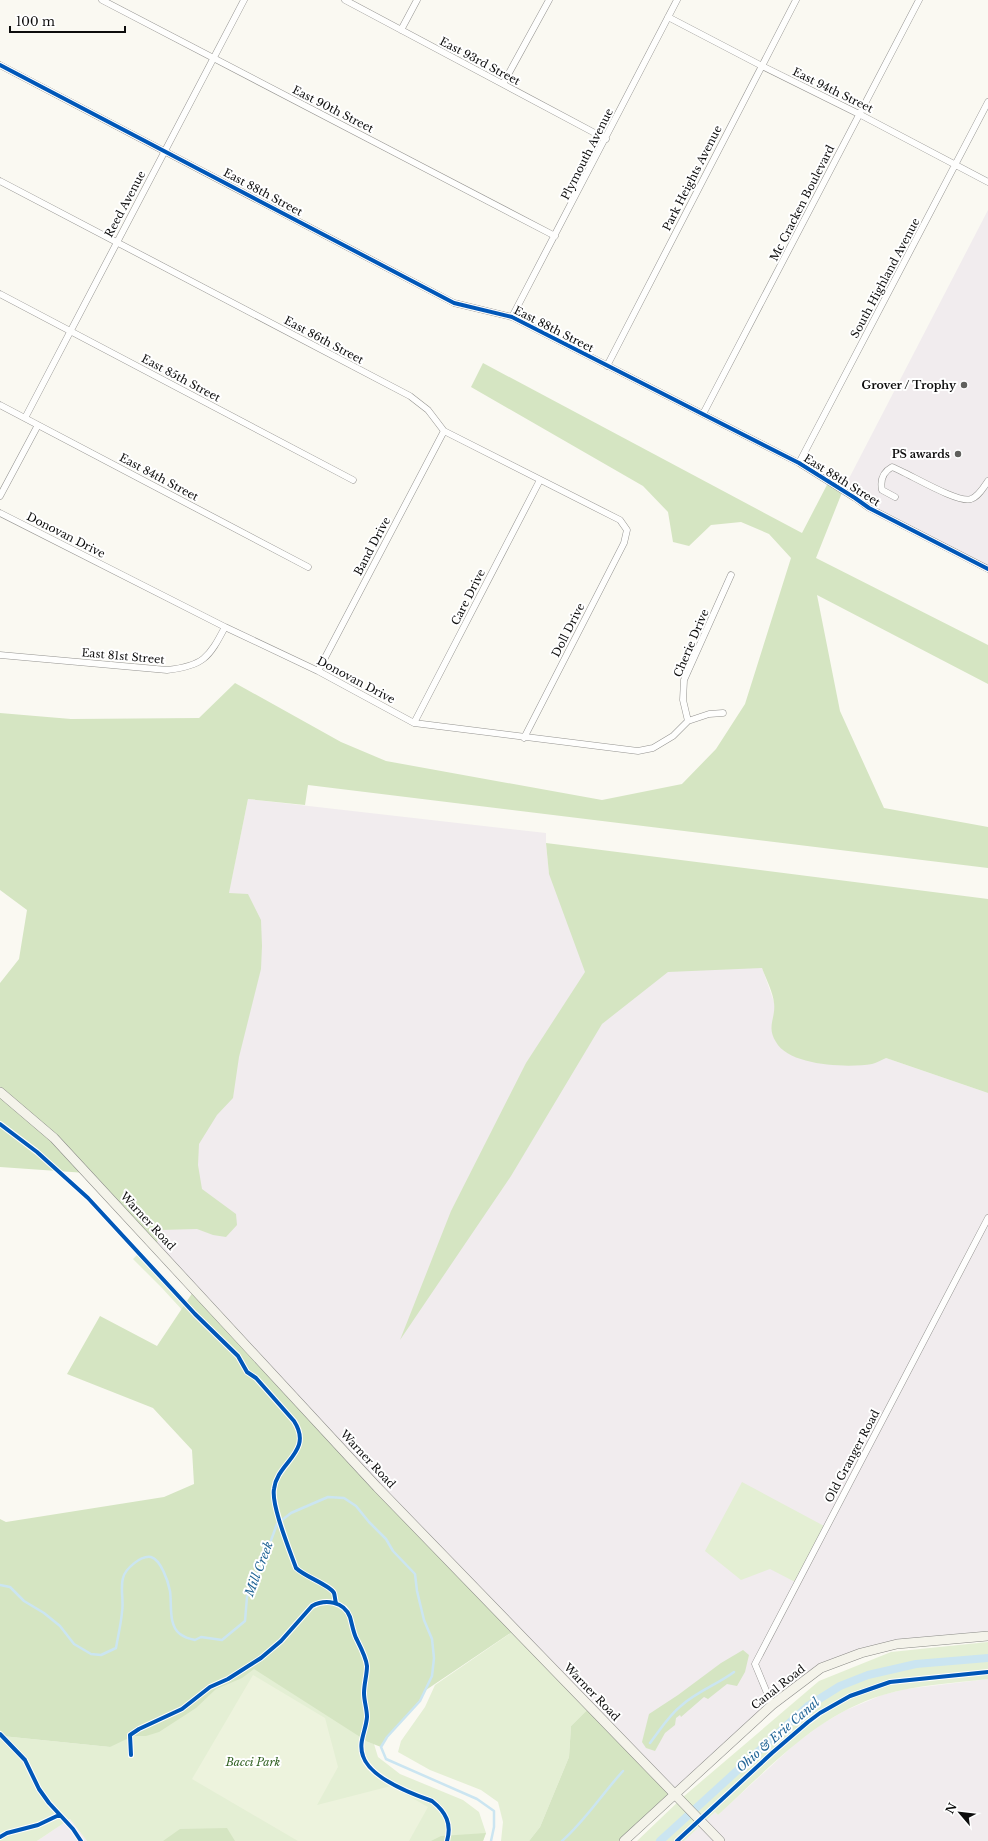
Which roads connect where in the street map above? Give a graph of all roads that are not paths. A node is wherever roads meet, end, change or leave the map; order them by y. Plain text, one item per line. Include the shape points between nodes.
1 (102, 0) edge
2 (244, 0) edge
3 (345, 0) edge
4 (417, 0) edge
5 (549, 0) edge
6 (677, 0) edge
7 (796, 0) edge
8 (919, 0) edge
9 (668, 17) junction
10 (401, 30) junction
11 (214, 58) junction
12 (0, 65) edge
13 (762, 66) junction
14 (503, 84) junction
15 (988, 102) edge
16 (859, 114) junction
17 (606, 139) junction
18 (165, 151) junction
19 (955, 166) junction
20 (0, 181) edge
21 (988, 182) edge
22 (555, 236) junction
23 (117, 241) junction
24 (0, 294) edge
25 (512, 317) junction
26 (69, 331) junction
27 (607, 366) junction
28 (0, 405) edge
29 (703, 414) junction
30 (25, 418) junction
31 (38, 425) junction
32 (444, 430) junction
33 (799, 463) junction
34 (353, 480) dead end
35 (540, 480) junction
36 (988, 482) edge
37 (0, 496) edge
38 (895, 497) dead end
39 (0, 513) edge
40 (627, 530) joint
41 (308, 567) dead end
42 (988, 569) edge
43 (731, 575) dead end
44 (225, 627) junction
45 (0, 655) edge
46 (318, 671) junction
47 (723, 713) dead end
48 (688, 721) junction
49 (414, 722) junction
50 (524, 738) junction
51 (0, 1092) edge
52 (988, 1218) edge
53 (988, 1636) edge
54 (772, 1704) junction
55 (677, 1798) junction
56 (624, 1841) edge
57 (720, 1841) edge

1 - 11 street, East 90th Street
2 - 11 street, Reed Avenue
3 - 10 street, East 93rd Street
4 - 10 street
5 - 14 street
6 - 9 street, Plymouth Avenue
7 - 13 street, Park Heights Avenue
8 - 16 street, Mc Cracken Boulevard
9 - 13 street, East 94th Street
9 - 17 street, Plymouth Avenue
10 - 14 street, East 93rd Street
11 - 18 street, Reed Avenue
11 - 22 street, East 90th Street
12 - 18 street, East 88th Street
13 - 16 street, East 94th Street
13 - 27 street, Park Heights Avenue
14 - 17 street, East 93rd Street
15 - 19 street, South Highland Avenue
16 - 19 street, East 94th Street
16 - 29 street, Mc Cracken Boulevard
17 - 22 street, Plymouth Avenue
18 - 23 street, Reed Avenue
18 - 25 street, East 88th Street via 454,304
19 - 21 street, East 94th Street
19 - 33 street, South Highland Avenue
20 - 23 street, East 86th Street
22 - 25 street, Plymouth Avenue
23 - 26 street, Reed Avenue
23 - 32 street, East 86th Street via 410,396 428,410
24 - 26 street, East 85th Street
25 - 27 street, East 88th Street
26 - 30 street, Reed Avenue
26 - 34 street, East 85th Street
27 - 29 street, East 88th Street
28 - 30 street, East 84th Street
29 - 33 street, East 88th Street
30 - 31 street, East 84th Street
31 - 37 street
31 - 41 street, East 84th Street
32 - 35 street, East 86th Street
32 - 46 street, Band Drive
33 - 42 street, East 88th Street via 870,508
35 - 40 street, East 86th Street via 620,520
35 - 49 street, Care Drive
36 - 38 street via 973,499 968,500 947,494 892,467 886,471 880,483 882,490
39 - 44 street, Donovan Drive
40 - 50 street, Doll Drive via 624,544
43 - 48 street, Cherie Drive via 684,680 683,700
44 - 45 street, East 81st Street via 212,650 199,663 185,668 167,670
44 - 46 street, Donovan Drive
46 - 49 street, Donovan Drive
47 - 48 street, Donovan Drive via 709,714
48 - 50 street, Donovan Drive via 673,736 653,748 638,751
49 - 50 street, Donovan Drive
51 - 55 main road, Warner Road via 54,1138 377,1486
52 - 54 street, Old Granger Road via 755,1664
53 - 54 main road, Canal Road via 897,1644 861,1653 821,1668
54 - 55 main road, Canal Road
55 - 56 main road, Canal Road
55 - 57 main road, Warner Road

